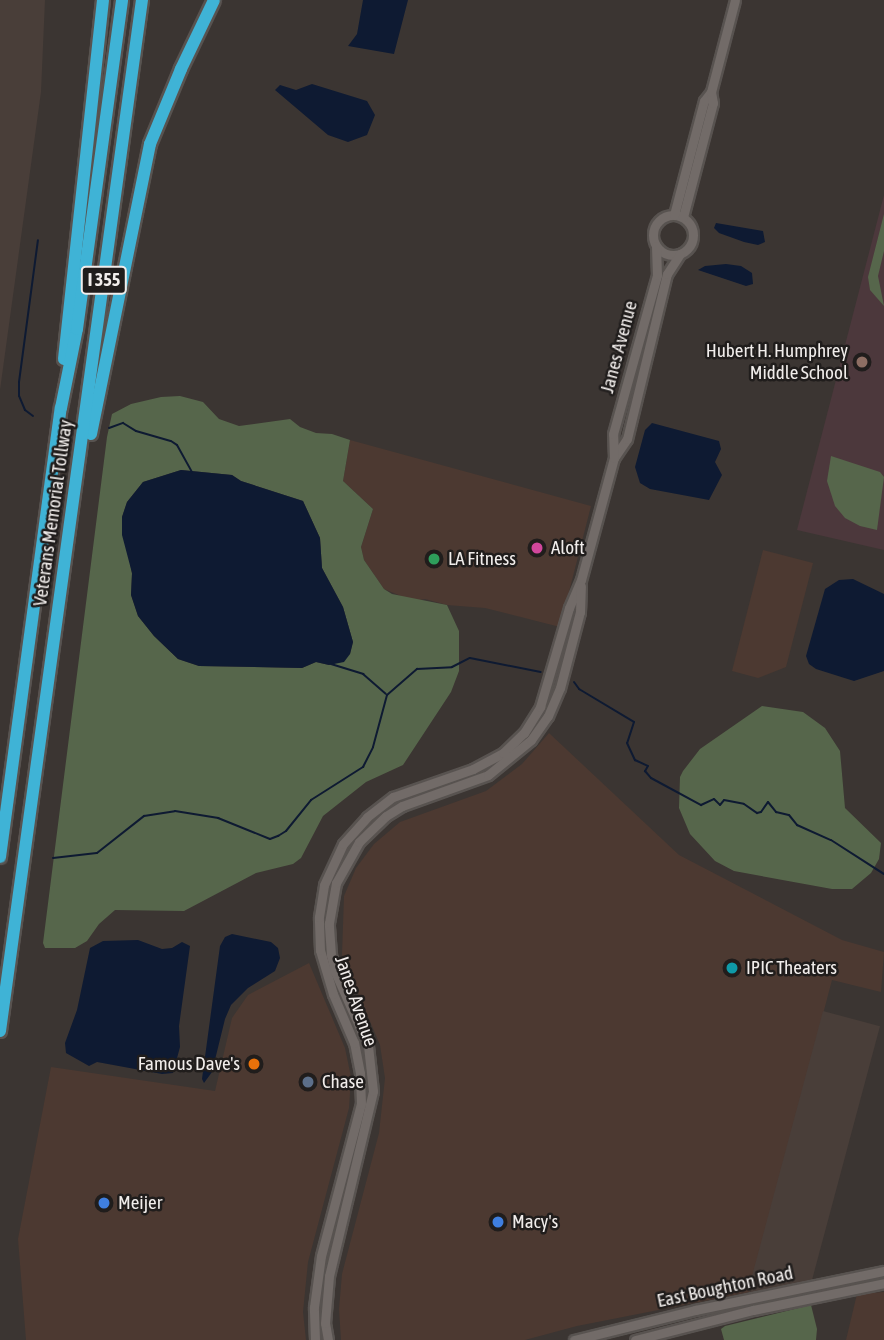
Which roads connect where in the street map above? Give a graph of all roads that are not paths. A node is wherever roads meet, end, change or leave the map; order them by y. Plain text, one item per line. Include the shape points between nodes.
1 (103, 0) edge
2 (122, 0) edge
3 (142, 0) edge
4 (214, 0) edge
5 (735, 0) edge
6 (678, 216) junction
7 (656, 246) junction
8 (680, 254) junction
9 (61, 408) junction
10 (614, 458) junction
11 (68, 548) junction
12 (581, 580) junction
13 (0, 857) edge
14 (0, 1031) edge
15 (884, 1271) edge
16 (884, 1283) edge
17 (315, 1340) edge
18 (328, 1340) edge
19 (574, 1340) edge
20 (635, 1340) edge

1 - 9 highway
2 - 9 highway, Veterans Memorial Tollway / I 355 via 77,329
3 - 11 highway, Veterans Memorial Tollway / I 355
4 - 11 highway via 150,144
5 - 6 street, Janes Avenue via 711,92 713,103
6 - 7 street, Janes Avenue via 660,219 653,232
6 - 8 street, Janes Avenue via 693,234 690,247
7 - 8 street via 666,254
7 - 10 street, Janes Avenue via 657,275 613,434
8 - 10 street, Janes Avenue via 667,274 627,439
9 - 13 highway, Veterans Memorial Tollway / I 355
10 - 12 street, Janes Avenue
11 - 14 highway, Veterans Memorial Tollway / I 355
12 - 17 street, Janes Avenue via 546,691 524,733 488,762 408,790 380,806 353,831 328,872 318,917 320,950 354,1043 361,1104 321,1256 314,1299
12 - 18 street, Janes Avenue via 580,612 566,668 548,716 531,740 488,775 386,816 359,842 336,883 329,923 331,955 368,1046 373,1091 329,1276
15 - 19 street, East Boughton Road
16 - 20 street, East Boughton Road

